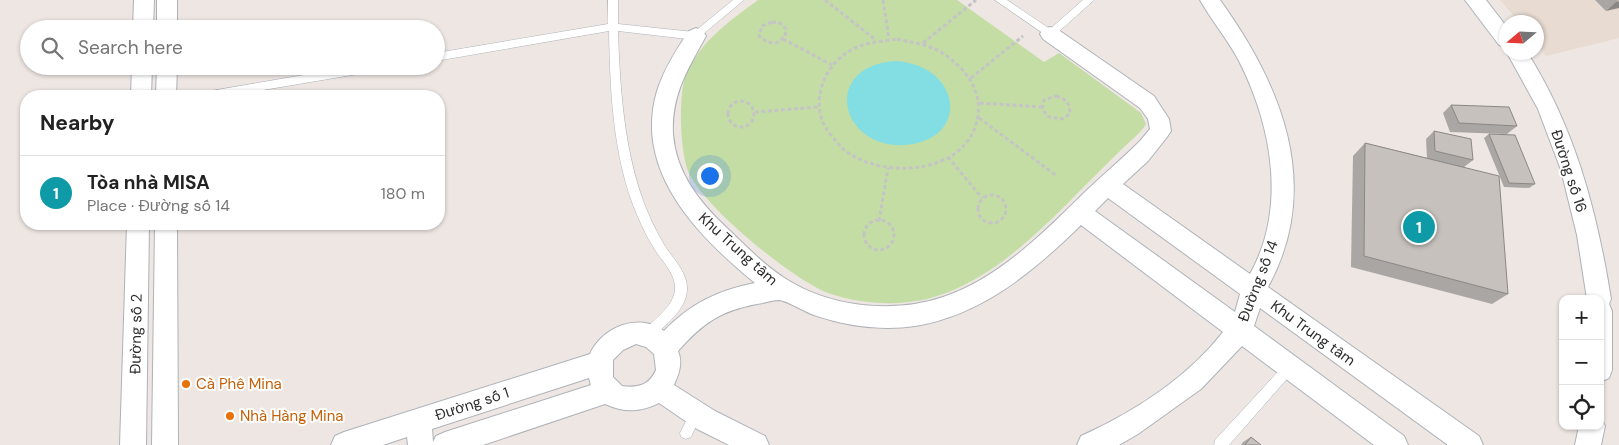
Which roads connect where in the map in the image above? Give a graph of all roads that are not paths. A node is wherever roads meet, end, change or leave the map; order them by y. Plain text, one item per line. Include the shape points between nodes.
1 (144, 0) edge
2 (167, 0) edge
3 (613, 0) edge
4 (739, 0) edge
5 (1000, 0) edge
6 (1089, 0) edge
7 (1210, 0) edge
8 (1475, 0) edge
9 (143, 20) edge
10 (167, 20) edge
11 (613, 27) junction
12 (1043, 29) junction
13 (1499, 31) edge
14 (696, 36) junction
15 (445, 55) edge
16 (1521, 60) edge
17 (142, 75) edge
18 (167, 75) edge
19 (329, 75) edge
20 (142, 90) edge
21 (166, 90) edge
22 (240, 90) edge
23 (1107, 185) junction
24 (1080, 212) junction
25 (138, 230) edge
26 (166, 230) edge
27 (783, 289) junction
28 (1253, 291) junction
29 (1598, 295) edge
30 (1239, 330) junction
31 (656, 341) junction
32 (600, 363) junction
33 (1290, 367) junction
34 (659, 389) junction
35 (608, 391) junction
36 (1591, 430) edge
37 (419, 433) edge
38 (133, 445) edge
39 (165, 445) edge
40 (344, 445) edge
41 (445, 445) edge
42 (756, 445) edge
43 (1090, 445) edge
44 (1220, 445) edge
45 (1395, 445) edge
46 (1470, 445) edge
47 (1588, 445) edge

1 - 9 street
2 - 10 street
3 - 11 lane
4 - 14 lane, Khu Trung tâm
5 - 12 lane, Khu Trung tâm
6 - 12 lane
7 - 28 street, Đường số 14 via 1257,71 1271,107 1279,142 1282,182 1278,230 1272,254
8 - 13 street
11 - 14 lane
11 - 15 lane
11 - 31 lane via 620,122 631,178 647,224 680,278 682,288
12 - 23 street, Khu Trung tâm via 1147,102 1159,116 1161,124 1156,137
14 - 27 street, Khu Trung tâm via 675,68 663,116 664,142 671,173 684,198 700,218 757,271
16 - 29 street, Đường số 16 via 1565,152 1587,232
17 - 20 street
18 - 21 street
19 - 22 lane
23 - 24 street, Khu Trung tâm
23 - 28 street, Khu Trung tâm
24 - 27 street, Khu Trung tâm via 1015,270 968,298 940,310 894,316 851,313 827,308
24 - 30 street
25 - 38 street, Đường số 2
26 - 39 street, Đường số 2
27 - 31 street via 712,306
28 - 30 street, Đường số 14
28 - 46 street, Khu Trung tâm
30 - 33 street
30 - 43 street, Đường số 14 via 1173,396 1123,429
31 - 32 street via 636,333 620,338 604,352
31 - 34 street via 668,354 669,370
32 - 35 street via 600,378
32 - 37 street, Đường số 1
33 - 44 lane
33 - 45 street
34 - 35 street via 633,400 617,397
34 - 42 street via 691,423
35 - 41 street, Đường số 1
36 - 47 street
37 - 40 street, Đường số 1

